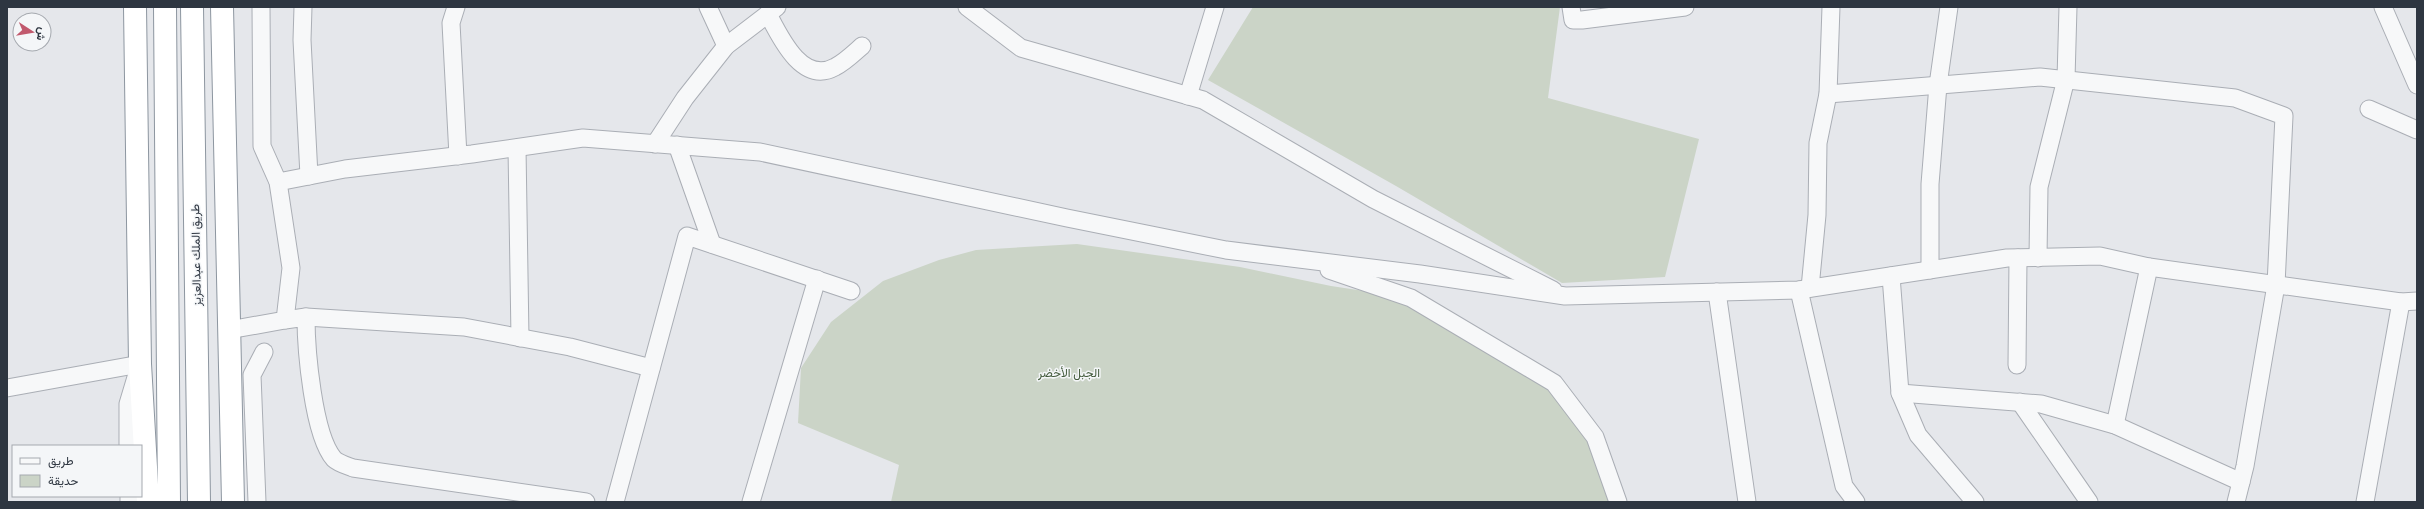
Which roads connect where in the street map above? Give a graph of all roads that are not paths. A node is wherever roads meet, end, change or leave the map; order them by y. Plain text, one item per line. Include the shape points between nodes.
1 (135, 7) edge
2 (165, 7) edge
3 (192, 7) edge
4 (222, 7) edge
5 (261, 7) edge
6 (303, 7) edge
7 (456, 7) edge
8 (708, 7) edge
9 (967, 7) edge
10 (1215, 7) edge
11 (1571, 7) edge
12 (1685, 7) edge
13 (1831, 7) edge
14 (1949, 7) edge
15 (2068, 7) edge
16 (2382, 7) edge
17 (773, 10) edge
18 (726, 46) junction
19 (862, 46) dead end
20 (2066, 79) junction
21 (1938, 85) junction
22 (2417, 85) edge
23 (1828, 94) junction
24 (1188, 96) junction
25 (2369, 109) dead end
26 (2417, 130) edge
27 (655, 144) junction
28 (677, 146) junction
29 (517, 148) junction
30 (458, 156) junction
31 (309, 176) junction
32 (278, 182) junction
33 (712, 244) junction
34 (2018, 258) junction
35 (2038, 258) junction
36 (1297, 259) junction
37 (2149, 267) junction
38 (1930, 270) junction
39 (1892, 276) junction
40 (817, 278) junction
41 (2276, 285) junction
42 (1804, 289) junction
43 (851, 291) dead end
44 (1717, 292) junction
45 (1565, 296) junction
46 (2409, 302) edge
47 (306, 317) junction
48 (285, 320) junction
49 (229, 330) junction
50 (520, 338) junction
51 (264, 352) dead end
52 (140, 364) junction
53 (2018, 365) dead end
54 (651, 368) junction
55 (7, 388) edge
56 (1900, 393) junction
57 (2020, 402) junction
58 (2115, 425) junction
59 (128, 445) edge
60 (2241, 482) junction
61 (2240, 501) edge
62 (148, 502) edge
63 (169, 502) edge
64 (200, 502) edge
65 (233, 502) edge
66 (257, 502) edge
67 (586, 502) edge
68 (615, 502) edge
69 (751, 502) edge
70 (1618, 502) edge
71 (1747, 502) edge
72 (1856, 502) edge
73 (1975, 502) edge
74 (2089, 502) edge
75 (2365, 502) edge

1 - 52 highway
2 - 63 highway
3 - 64 highway, طريق الملك عبدالعزيز
4 - 49 highway
5 - 32 street via 262,146
6 - 31 street via 302,40
7 - 30 street via 451,23
8 - 18 street
9 - 24 street via 1021,48
10 - 24 street
11 - 12 street via 1573,20 1582,20
13 - 23 street
14 - 21 street
15 - 20 street
16 - 22 street
17 - 18 street
17 - 19 street via 787,50 807,67 821,71 835,68
18 - 27 street via 685,98
20 - 21 street via 2040,77
20 - 35 street via 2039,188
20 - 41 street via 2235,98 2284,116
21 - 23 street
21 - 38 street via 1930,184
23 - 42 street via 1818,143 1817,215
24 - 45 street via 1202,100 1373,198
25 - 26 street
27 - 28 street
27 - 29 street via 583,138
28 - 33 street
28 - 36 street via 760,152 1226,250
29 - 30 street
29 - 50 street
30 - 31 street via 345,169
31 - 32 street
32 - 48 street via 291,268
33 - 40 street
33 - 54 street via 687,236
34 - 35 street
34 - 38 street
34 - 53 street
35 - 37 street via 2100,256
36 - 45 street
36 - 70 street via 1412,298 1554,383 1595,437
37 - 41 street
37 - 58 street
38 - 39 street
39 - 42 street
39 - 56 street
40 - 43 street
40 - 69 street
41 - 46 street
41 - 60 street
42 - 44 street
42 - 72 street via 1844,486
44 - 45 street
44 - 71 street
46 - 75 street
47 - 48 street
47 - 50 street via 464,327
47 - 67 street via 306,349 322,437 334,460 353,468
48 - 49 street
49 - 65 highway
50 - 54 street via 570,347
51 - 66 street via 252,375
52 - 55 street
52 - 59 street via 128,404
52 - 62 highway
54 - 68 street
56 - 57 street
56 - 73 street via 1918,435
57 - 58 street via 2041,404
57 - 74 street
58 - 60 street
60 - 61 street

